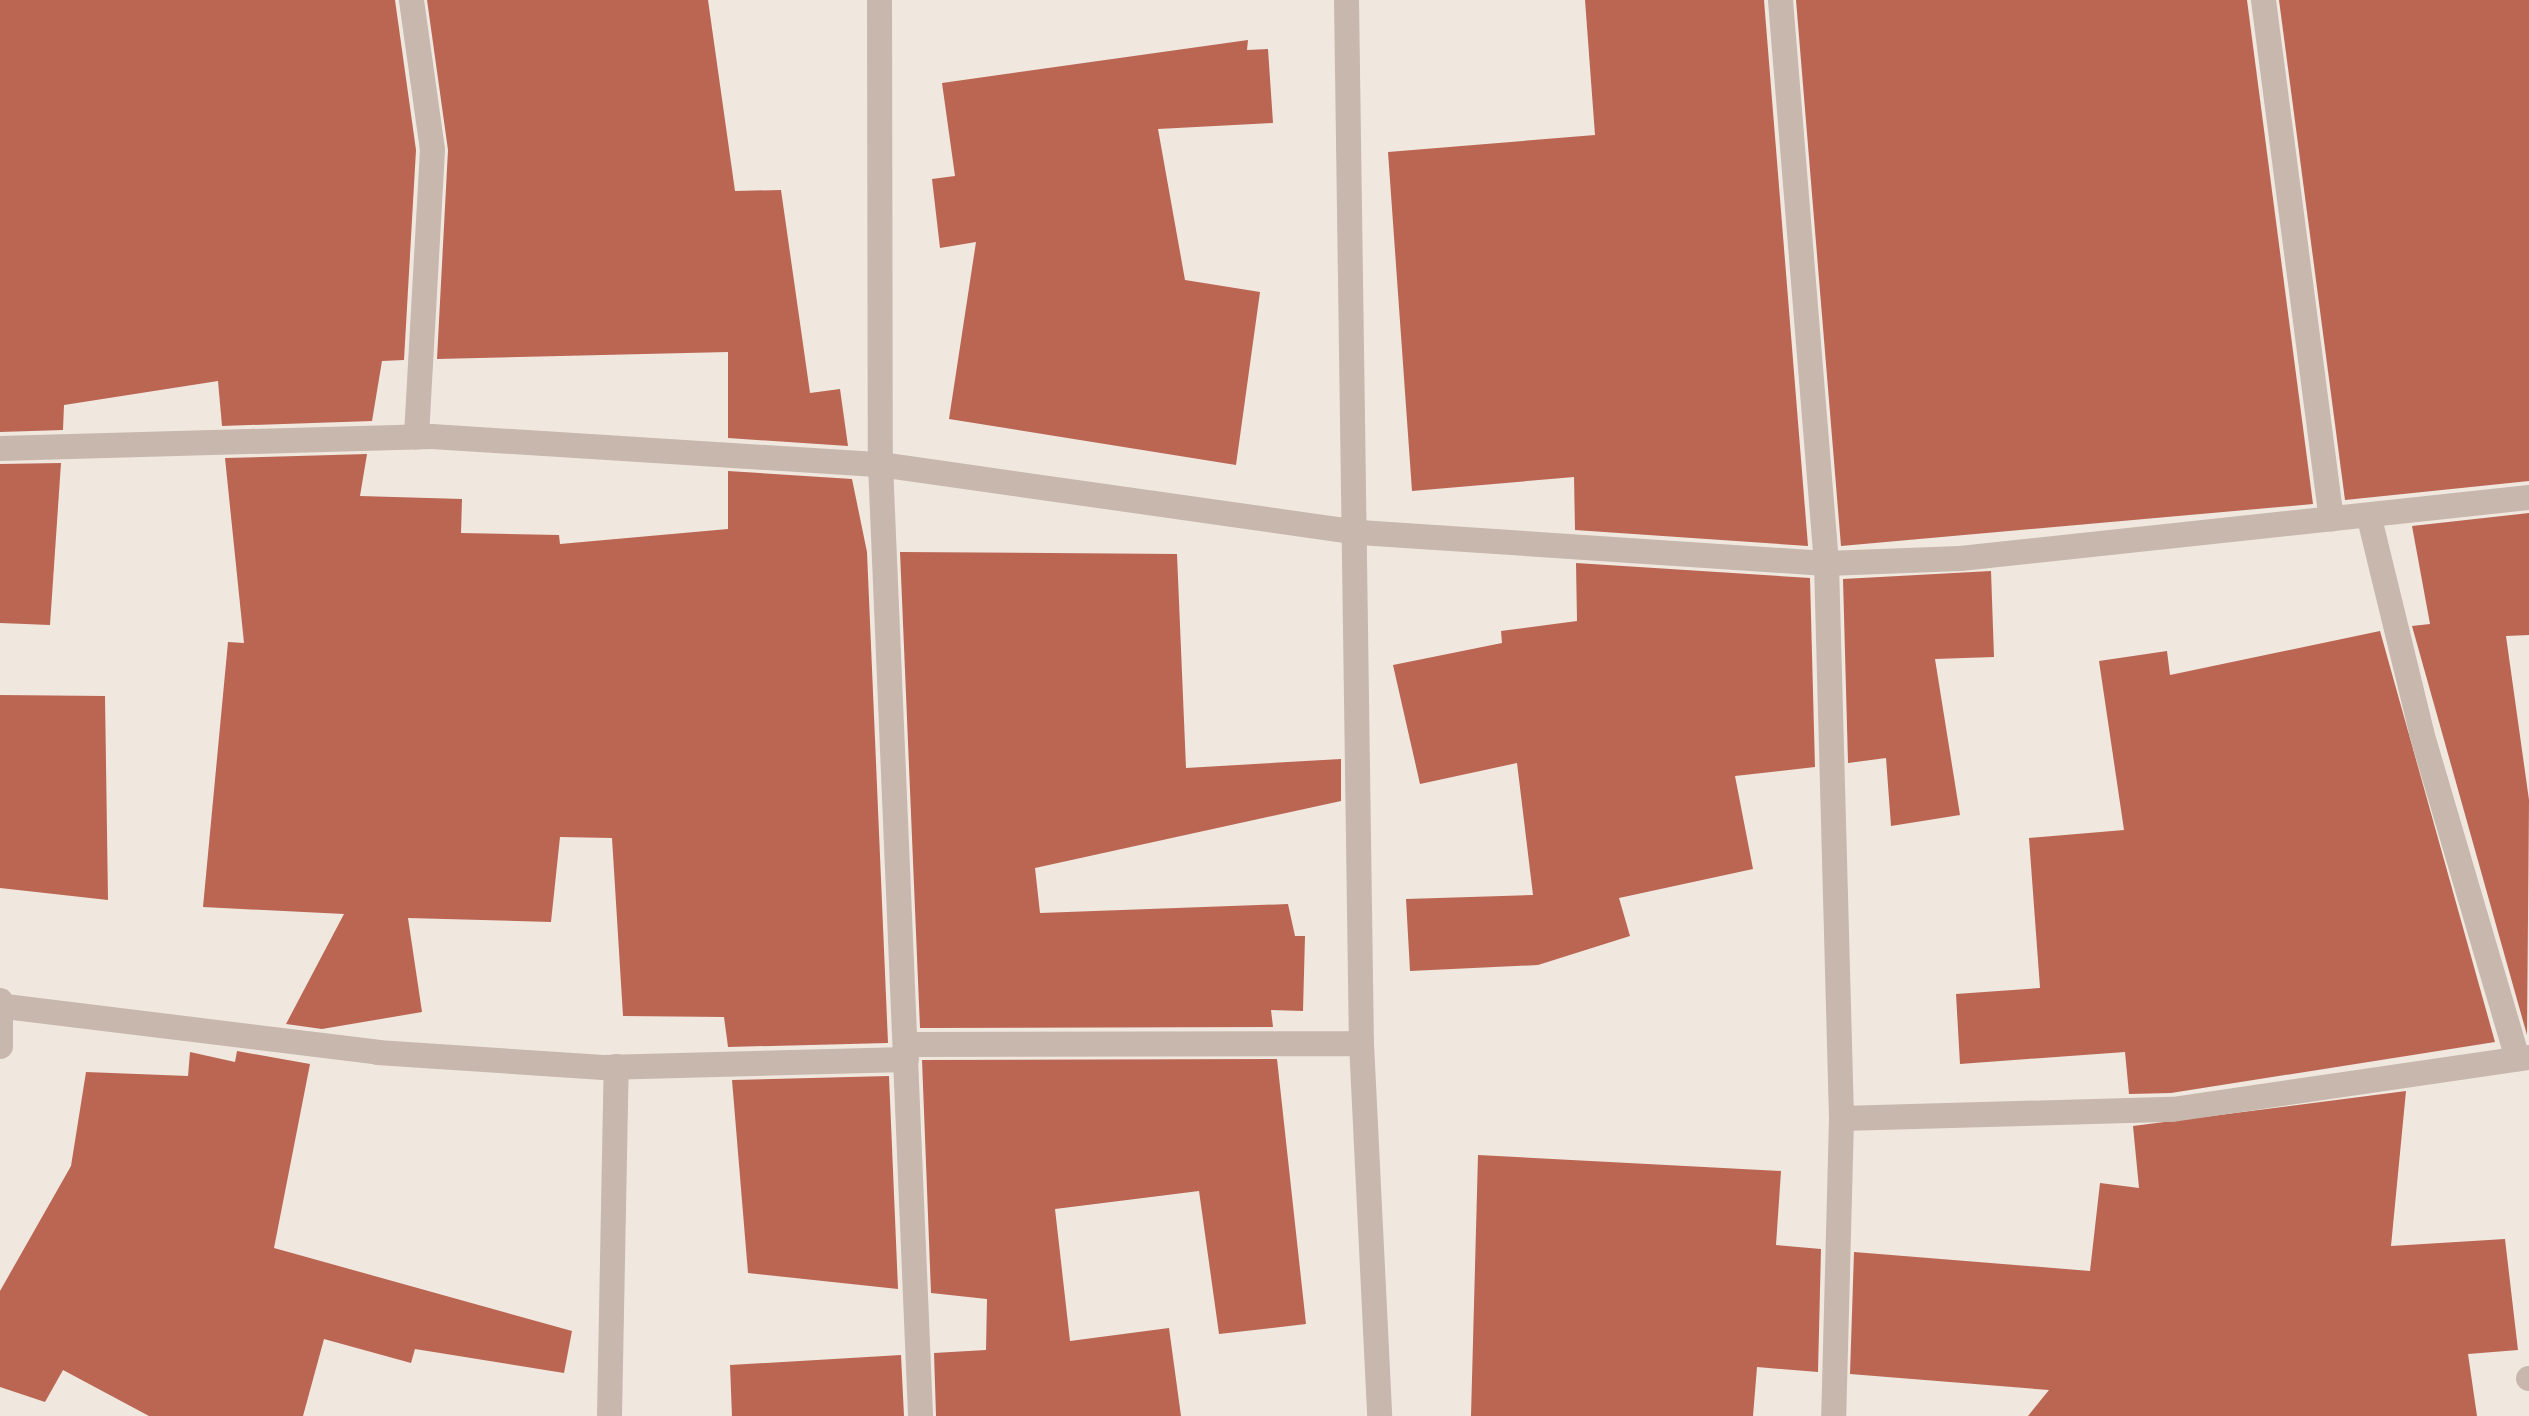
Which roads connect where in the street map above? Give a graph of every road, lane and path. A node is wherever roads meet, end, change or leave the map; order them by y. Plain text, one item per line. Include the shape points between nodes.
1 (412, 0) edge
2 (879, 0) edge
3 (1346, 0) edge
4 (1780, 0) edge
5 (2263, 0) edge
6 (416, 437) junction
7 (0, 448) edge
8 (880, 464) junction
9 (2529, 496) edge
10 (2369, 518) junction
11 (2331, 519) junction
12 (1359, 532) junction
13 (1826, 563) junction
14 (2, 1003) edge
15 (1361, 1042) junction
16 (0, 1046) edge
17 (906, 1052) junction
18 (2523, 1057) edge
19 (616, 1066) junction
20 (1841, 1118) junction
21 (609, 1416) edge
22 (920, 1416) edge
23 (1379, 1416) edge
24 (1833, 1416) edge

1 - 6 street via 432,148
2 - 8 street
3 - 12 street
4 - 13 street
5 - 11 street
6 - 7 street
6 - 8 street
8 - 12 street
8 - 17 street
9 - 10 street
10 - 11 street
10 - 18 street via 2421,732
11 - 13 street
12 - 13 street
12 - 15 street
13 - 20 street
14 - 16 street
14 - 19 street via 376,1052
15 - 17 street
15 - 23 street
17 - 19 street
17 - 22 street
18 - 20 street via 2172,1109
19 - 21 street
20 - 24 street

